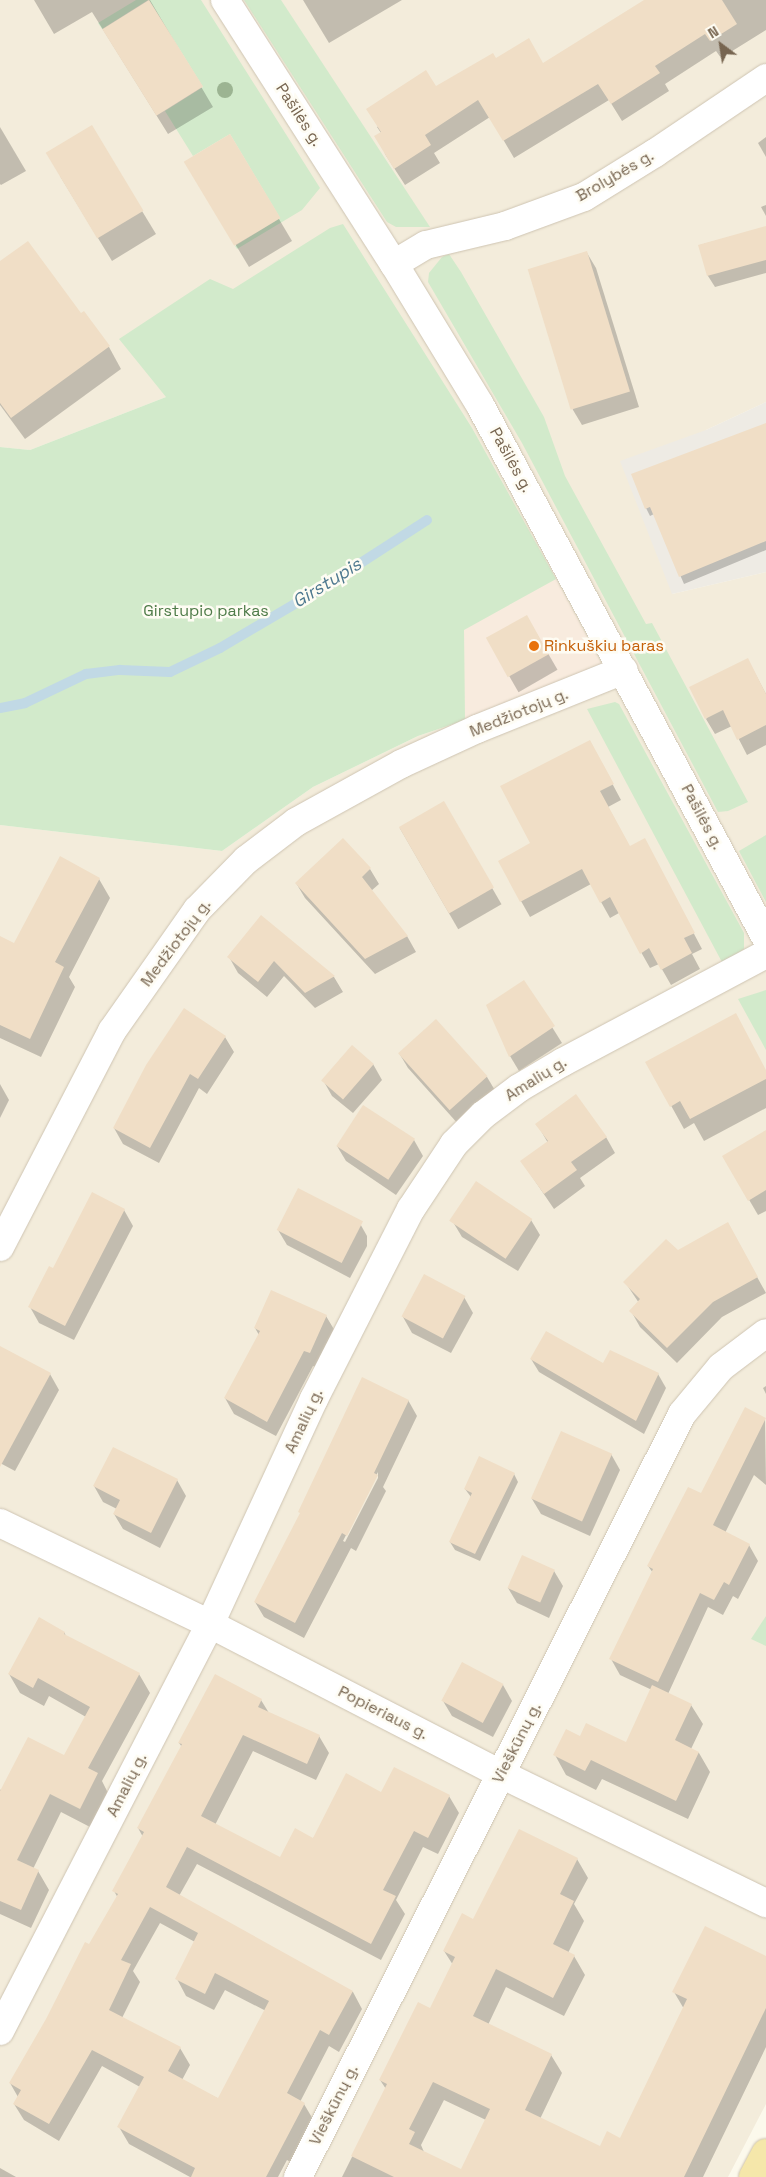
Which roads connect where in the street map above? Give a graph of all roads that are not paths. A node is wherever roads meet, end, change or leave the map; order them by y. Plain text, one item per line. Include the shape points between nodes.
1 (225, 0) edge
2 (766, 78) edge
3 (394, 264) junction
4 (624, 670) junction
5 (766, 938) edge
6 (766, 954) edge
7 (0, 1247) edge
8 (766, 1333) edge
9 (0, 1522) edge
10 (210, 1624) junction
11 (501, 1774) junction
12 (766, 1903) edge
13 (0, 2031) edge
14 (766, 2153) edge
15 (298, 2177) edge
16 (754, 2177) edge

1 - 3 street, Pašilės g.
2 - 3 street, Brolybės g. via 584,197 505,226 426,245
3 - 4 street, Pašilės g. via 480,405
4 - 5 street, Pašilės g.
4 - 7 street, Medžiotojų g. via 477,729 401,764 296,822 246,860 197,910 112,1031
6 - 10 street, Amalių g. via 519,1088 483,1115 454,1144 411,1209 362,1304 314,1399
8 - 11 street, Vieškūnų g. via 720,1367 682,1414
9 - 10 street, Popieriaus g.
10 - 11 street, Popieriaus g.
10 - 13 street, Amalių g.
11 - 12 street, Popieriaus g.
11 - 15 street, Vieškūnų g.
14 - 16 main road

